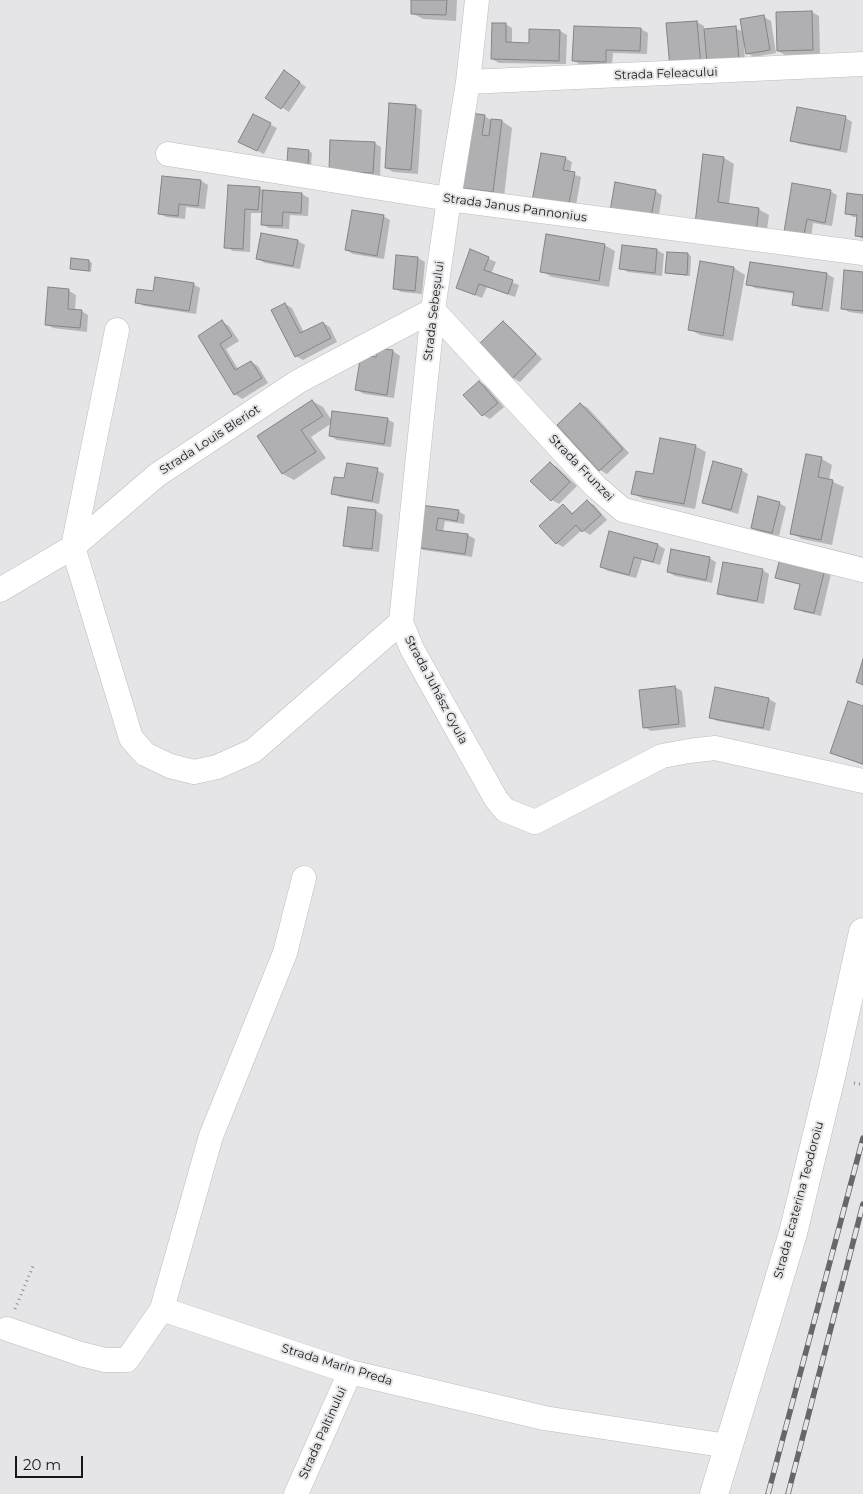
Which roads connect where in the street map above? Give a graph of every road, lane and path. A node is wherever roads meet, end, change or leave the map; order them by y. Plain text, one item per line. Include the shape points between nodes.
1 (477, 0) edge
2 (863, 64) edge
3 (468, 82) junction
4 (168, 154) dead end
5 (449, 199) junction
6 (863, 253) edge
7 (433, 310) junction
8 (117, 330) dead end
9 (73, 547) junction
10 (863, 570) edge
11 (0, 590) edge
12 (401, 622) junction
13 (863, 781) edge
14 (304, 878) dead end
15 (863, 932) edge
16 (34, 1264) dead end
17 (162, 1309) junction
18 (7, 1329) joint
19 (350, 1372) junction
20 (728, 1446) junction
21 (296, 1494) edge
22 (714, 1494) edge

1 - 3 street, Strada Sebeșului
2 - 3 street, Strada Feleacului
3 - 5 street, Strada Sebeșului
4 - 5 street, Strada Janus Pannonius
5 - 6 street, Strada Janus Pannonius
5 - 7 street, Strada Sebeșului
7 - 9 street, Strada Louis Bleriot via 299,381 164,470
7 - 10 street, Strada Frunzei via 595,486 624,510
7 - 12 street, Strada Sebeșului
8 - 9 street
9 - 11 street, Strada Louis Bleriot
9 - 12 street, Strada Juhász Gyula via 131,738 145,754 170,766 194,772 217,767 253,751
12 - 13 street, Strada Juhász Gyula via 412,649 496,799 505,810 535,822 662,756 689,751 715,748
14 - 17 street via 285,953 211,1136
15 - 20 main road, Strada Ecaterina Teodoroiu via 794,1233
16 - 18 path
17 - 18 street via 127,1360 105,1360 81,1354
17 - 19 street, Strada Marin Preda
19 - 20 street, Strada Marin Preda via 544,1418
19 - 21 street, Strada Paltinului
20 - 22 main road, Strada Ecaterina Teodoroiu

